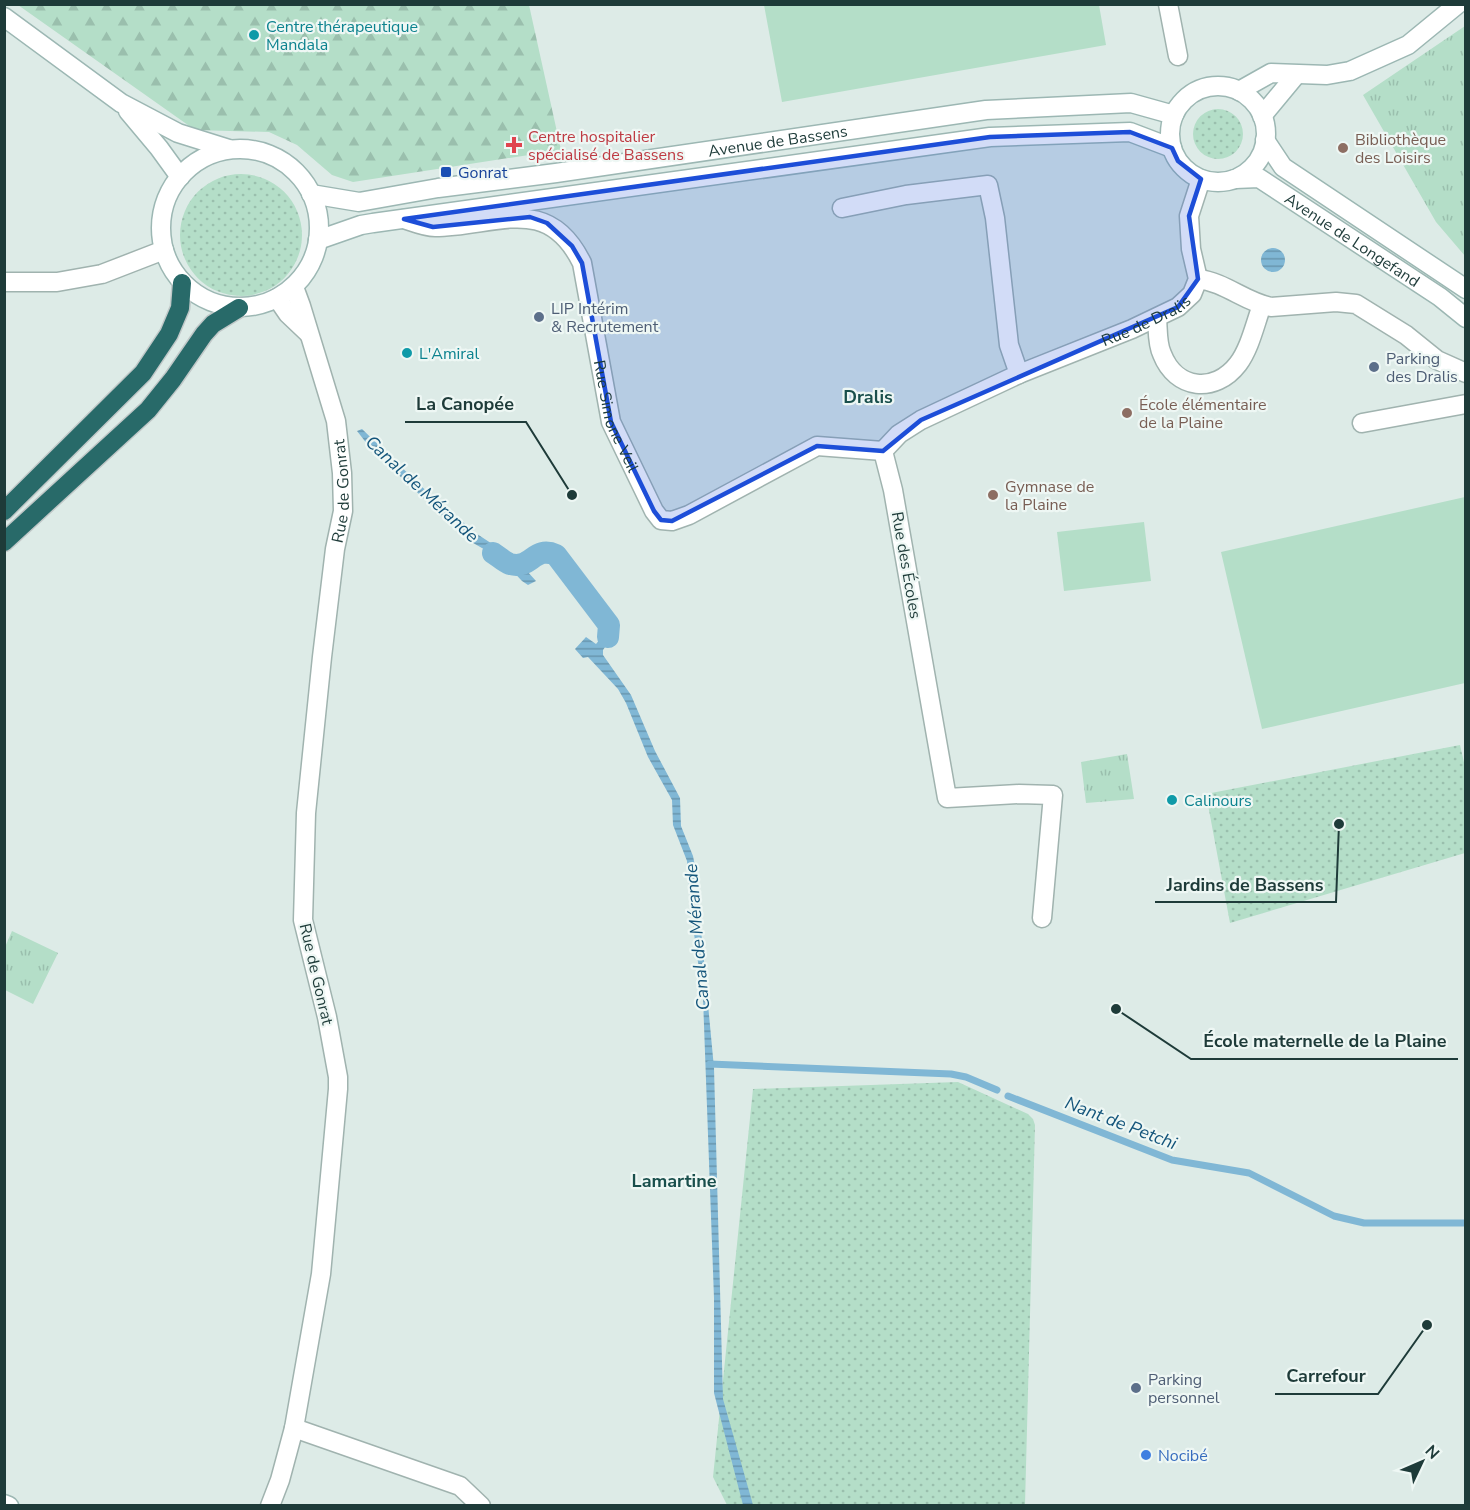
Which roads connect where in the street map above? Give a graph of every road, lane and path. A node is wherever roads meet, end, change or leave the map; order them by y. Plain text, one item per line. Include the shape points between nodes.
1 (1168, 4) edge
2 (1458, 4) edge
3 (4, 17) edge
4 (1178, 56) dead end
5 (1296, 75) junction
6 (1239, 91) junction
7 (121, 103) junction
8 (1174, 115) junction
9 (1262, 116) junction
10 (1265, 140) junction
11 (1172, 148) junction
12 (231, 150) junction
13 (180, 177) junction
14 (1201, 178) junction
15 (1233, 179) junction
16 (311, 194) junction
17 (842, 208) dead end
18 (404, 219) junction
19 (318, 240) junction
20 (164, 250) junction
21 (1198, 279) junction
22 (4, 282) edge
23 (182, 283) junction
24 (294, 287) junction
25 (1466, 289) edge
26 (277, 298) junction
27 (1262, 305) junction
28 (239, 308) junction
29 (1157, 318) junction
30 (1466, 318) edge
31 (308, 333) junction
32 (1466, 372) edge
33 (1019, 374) junction
34 (1466, 404) edge
35 (1362, 423) dead end
36 (883, 451) junction
37 (4, 511) edge
38 (4, 542) edge
39 (1042, 918) dead end
40 (294, 1428) junction
41 (270, 1506) edge
42 (481, 1506) edge

1 - 4 street
2 - 5 street via 1408,45 1350,71
3 - 7 street
5 - 6 street via 1271,73
5 - 9 street
6 - 8 street via 1223,86 1202,89 1189,95
6 - 9 street via 1254,102
7 - 12 street via 178,133
7 - 13 street
8 - 11 street
8 - 16 street, Avenue de Bassens via 1131,103 986,110 359,202
9 - 10 street
10 - 15 street via 1255,164
10 - 25 street, Avenue de Longefand via 1283,167
11 - 14 street via 1178,161
11 - 18 street, Avenue de Bassens via 1131,132 990,136
12 - 13 street via 211,154
12 - 16 street via 250,150 278,159 300,177
13 - 20 street via 162,212
14 - 15 street
14 - 21 street, Rue de Dralis via 1189,216
15 - 30 street, Avenue de Longefand via 1259,178
16 - 19 street via 318,216
17 - 33 street via 988,185 1010,345
18 - 19 street, Avenue de Bassens via 361,225
18 - 36 street, Rue Simone Veil via 433,227 530,217 547,223 572,246 582,263 611,422 661,520 689,515 817,446
19 - 24 street via 312,261
20 - 22 street via 102,274 57,282
20 - 23 street
21 - 27 street via 1212,280
21 - 29 street, Rue de Dralis via 1192,294
23 - 28 street via 219,305
23 - 37 highway via 180,308 169,334 143,374
24 - 26 street
24 - 31 street, Rue de Gonrat
26 - 28 street
26 - 31 street, Rue de Gonrat
27 - 29 street via 1239,363 1224,379 1205,385 1190,383 1173,373 1161,354
27 - 32 street via 1356,304 1437,360
28 - 38 highway via 204,334 148,410
29 - 33 street, Rue de Dralis
31 - 40 street, Rue de Gonrat via 336,421 342,473 343,511 335,549 306,813 303,920 327,1017 338,1089 321,1274
33 - 36 street via 921,420 898,434
34 - 35 street
36 - 39 street, Rue des Écoles via 947,798 1053,795
40 - 41 street, Rue de Gonrat
40 - 42 street via 460,1486

